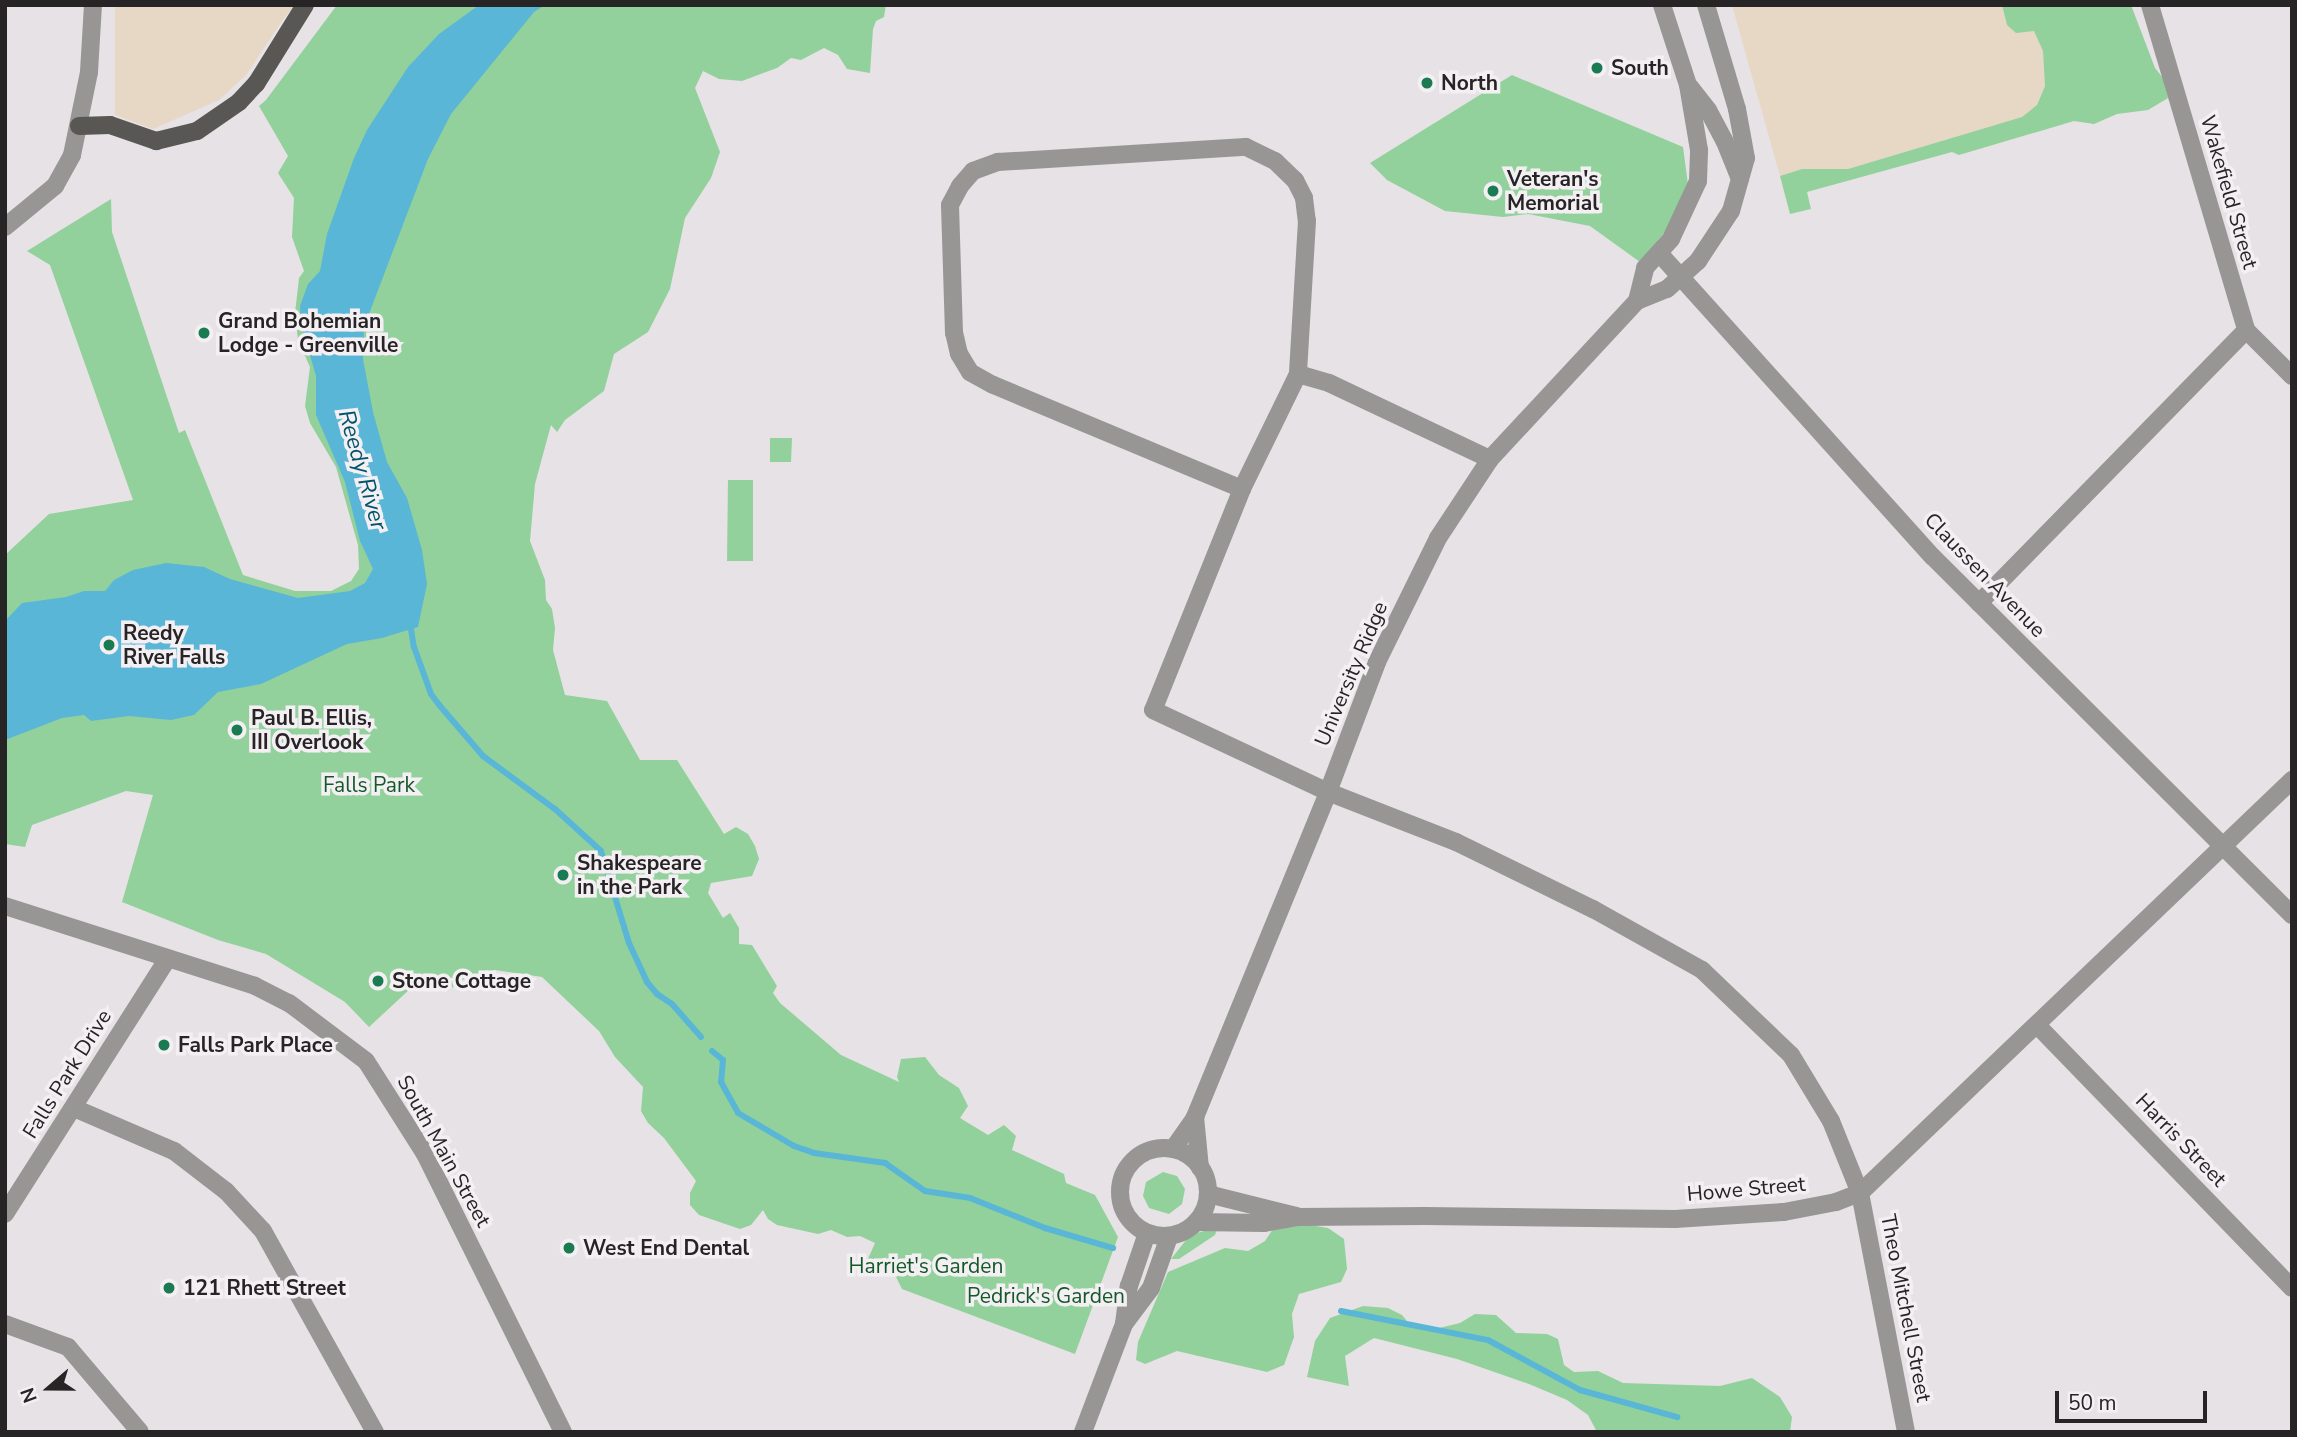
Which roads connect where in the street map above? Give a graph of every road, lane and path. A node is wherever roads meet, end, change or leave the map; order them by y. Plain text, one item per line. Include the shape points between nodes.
1 (93, 5) edge
2 (305, 5) edge
3 (1662, 5) edge
4 (1706, 5) edge
5 (2150, 5) edge
6 (1688, 85) junction
7 (79, 126) junction
8 (1740, 181) junction
9 (5, 227) edge
10 (1659, 253) junction
11 (1681, 276) junction
12 (1637, 301) junction
13 (2246, 330) junction
14 (1298, 374) junction
15 (2292, 376) edge
16 (1490, 459) junction
17 (1242, 489) junction
18 (1979, 603) junction
19 (2292, 780) edge
20 (1328, 792) junction
21 (2224, 846) junction
22 (5, 906) edge
23 (2292, 915) edge
24 (168, 958) junction
25 (2037, 1025) junction
26 (74, 1108) junction
27 (1195, 1117) junction
28 (1173, 1149) junction
29 (1200, 1168) junction
30 (1860, 1193) junction
31 (1208, 1194) junction
32 (5, 1214) edge
33 (1299, 1217) junction
34 (1196, 1222) junction
35 (1147, 1233) junction
36 (1170, 1237) junction
37 (2292, 1288) edge
38 (5, 1324) edge
39 (1124, 1324) junction
40 (140, 1432) edge
41 (375, 1432) edge
42 (563, 1432) edge
43 (1083, 1432) edge
44 (1906, 1432) edge

1 - 7 street via 89,72
2 - 7 main road via 256,84 197,131 156,141 110,125
3 - 6 street, University Ridge
4 - 8 street, University Ridge via 1737,109 1746,158
5 - 13 street, Wakefield Street
6 - 8 street via 1708,110
6 - 10 street, University Ridge via 1699,150 1698,181 1682,220
7 - 9 street via 72,155 55,186
8 - 11 street, University Ridge via 1731,211 1715,239
10 - 11 street, Claussen Avenue
10 - 12 street, University Ridge via 1645,268
11 - 12 street, University Ridge via 1667,289
11 - 18 street, Claussen Avenue
12 - 16 street, University Ridge
13 - 15 street, Wakefield Street
13 - 18 street
14 - 16 street via 1329,383
14 - 17 street
14 - 17 street via 1304,198 1295,180 1275,161 1246,147 998,162 974,171 950,205 954,333 970,372
16 - 20 street, University Ridge via 1438,538 1377,662
17 - 20 street, Theo Mitchell Street via 1153,710
18 - 21 street, Claussen Avenue
19 - 21 street, Howe Street
20 - 27 street, University Ridge
20 - 30 street, Theo Mitchell Street via 1457,842 1593,909 1702,970 1791,1055 1831,1121
21 - 23 street, Claussen Avenue
21 - 25 street, Howe Street
22 - 24 street, South Main Street
24 - 26 street, Falls Park Drive
24 - 42 street, South Main Street via 255,986 289,1003 366,1061 425,1154
25 - 30 street, Howe Street
25 - 37 street, Harris Street
26 - 32 street, Falls Park Drive
26 - 41 street via 174,1150 226,1191 262,1231
27 - 28 street, University Ridge
27 - 29 street, University Ridge
28 - 29 street
28 - 35 street via 1141,1155 1124,1176 1121,1195 1125,1211
29 - 31 street
30 - 33 street, Howe Street via 1784,1212 1675,1219
30 - 44 street, Theo Mitchell Street
31 - 33 street, Howe Street
31 - 34 street
33 - 34 street, Howe Street via 1265,1223
34 - 36 street
35 - 36 street
35 - 39 street via 1129,1286
36 - 39 street via 1151,1288
38 - 40 street via 68,1347
39 - 43 street

